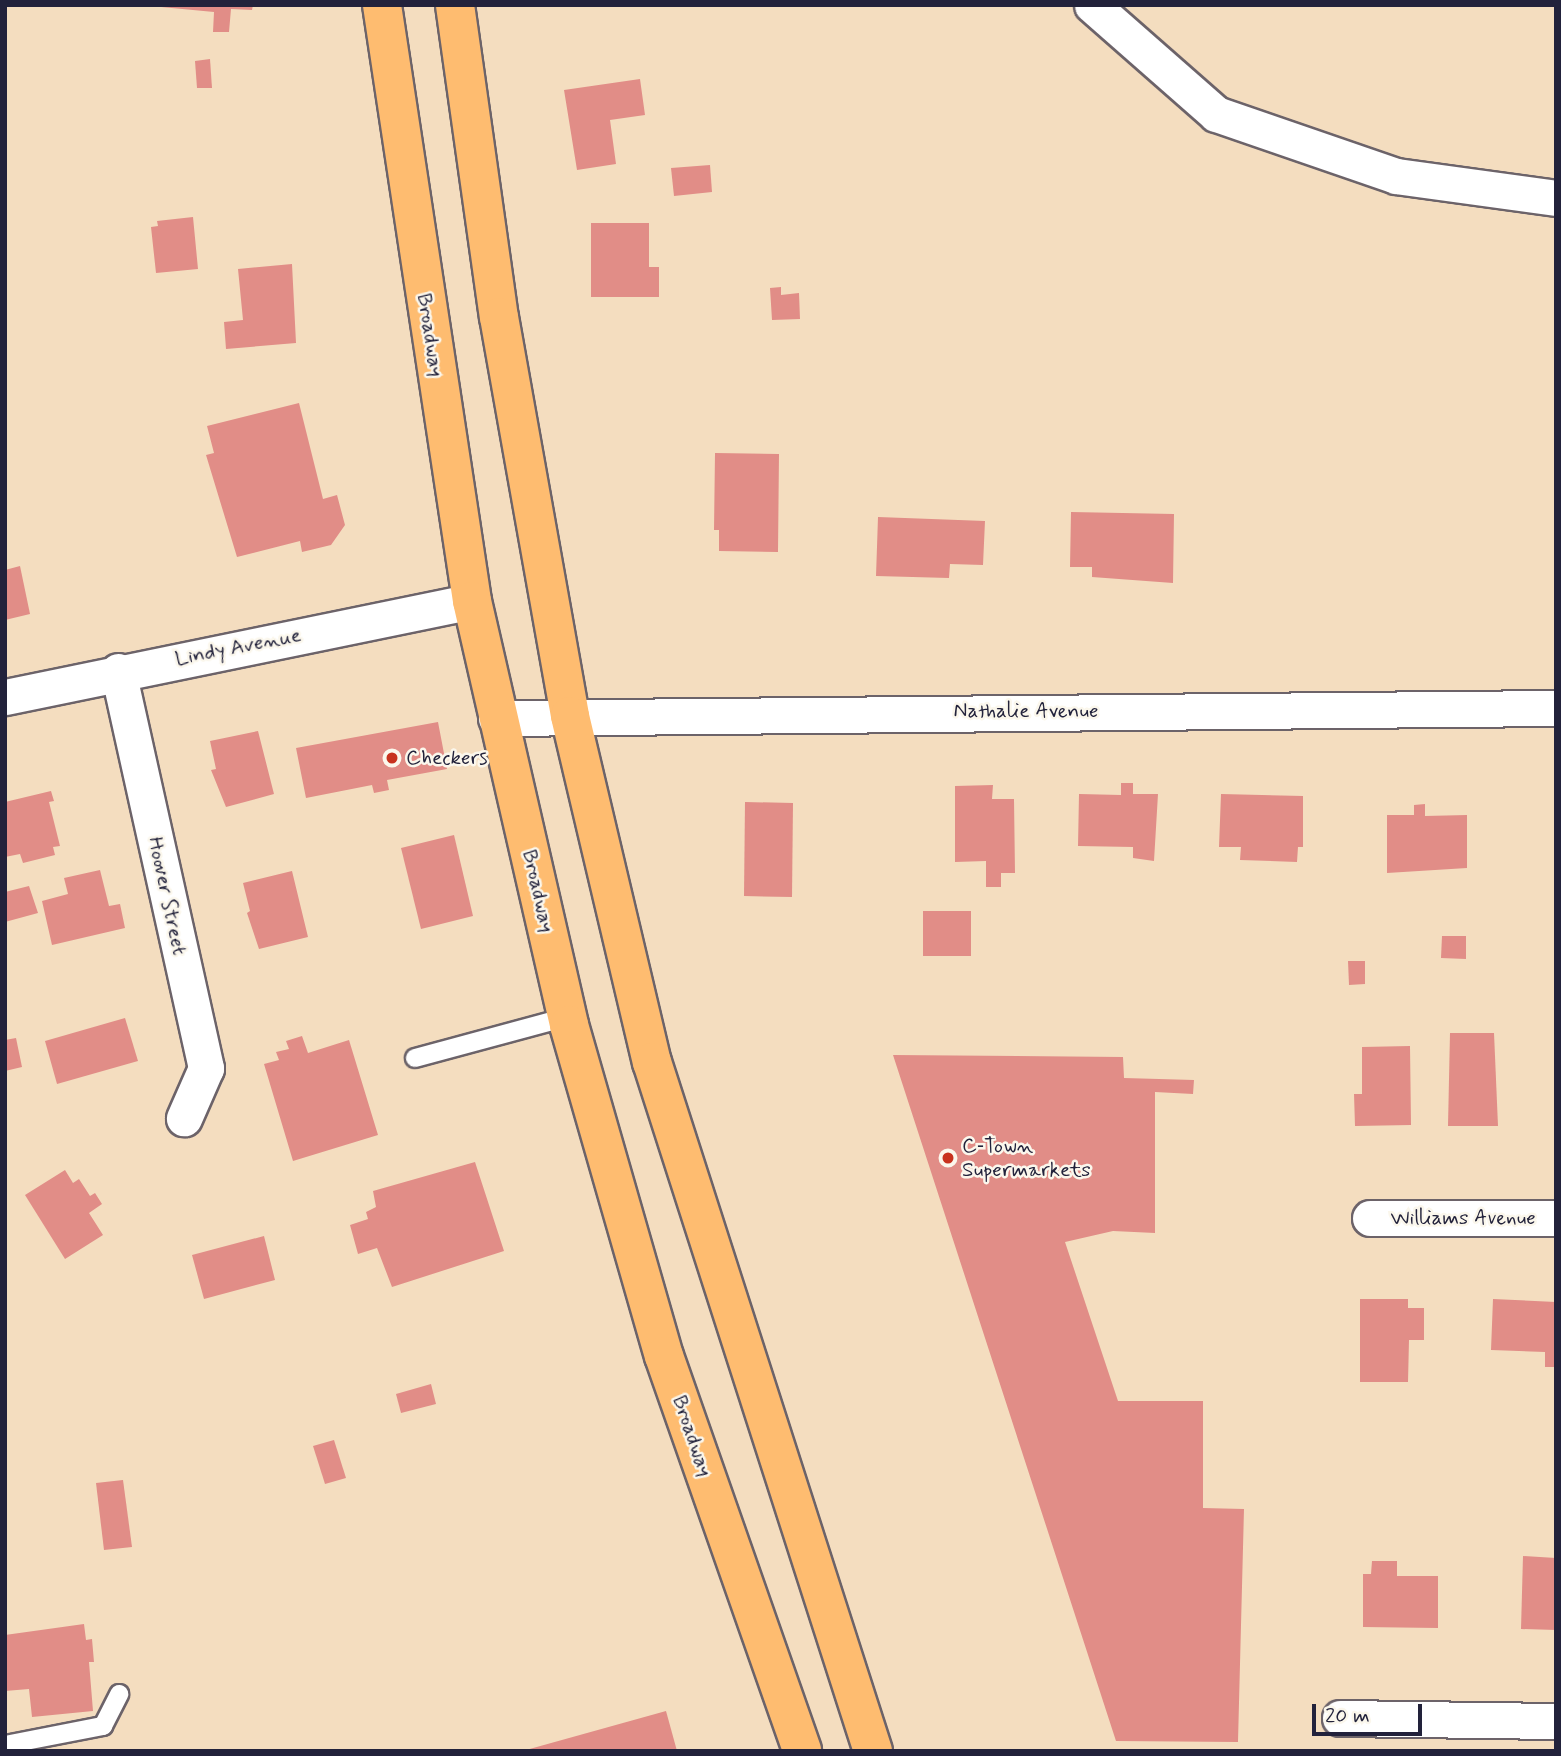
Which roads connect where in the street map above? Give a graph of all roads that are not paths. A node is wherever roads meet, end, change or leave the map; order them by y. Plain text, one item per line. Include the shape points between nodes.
1 (382, 5) edge
2 (455, 5) edge
3 (1092, 5) edge
4 (1556, 198) edge
5 (472, 601) junction
6 (118, 671) junction
7 (5, 697) edge
8 (1556, 708) edge
9 (570, 716) junction
10 (496, 718) junction
11 (567, 1017) junction
12 (415, 1058) dead end
13 (184, 1118) dead end
14 (1370, 1218) dead end
15 (1556, 1218) edge
16 (119, 1694) dead end
17 (1340, 1718) dead end
18 (1556, 1721) edge
19 (5, 1745) edge
20 (802, 1751) edge
21 (873, 1751) edge

1 - 5 main road, Broadway
2 - 9 main road via 499,317
3 - 4 street via 1216,114 1396,176
5 - 6 street, Lindy Avenue
5 - 10 main road, Broadway
6 - 7 street, Lindy Avenue
6 - 13 street, Hoover Street via 205,1068
8 - 9 street, Nathalie Avenue
9 - 10 street, Nathalie Avenue
9 - 21 main road via 652,1062
10 - 11 main road, Broadway
11 - 12 lane
11 - 20 main road, Broadway via 664,1356
14 - 15 street, Williams Avenue
16 - 19 lane via 103,1726
17 - 18 street

